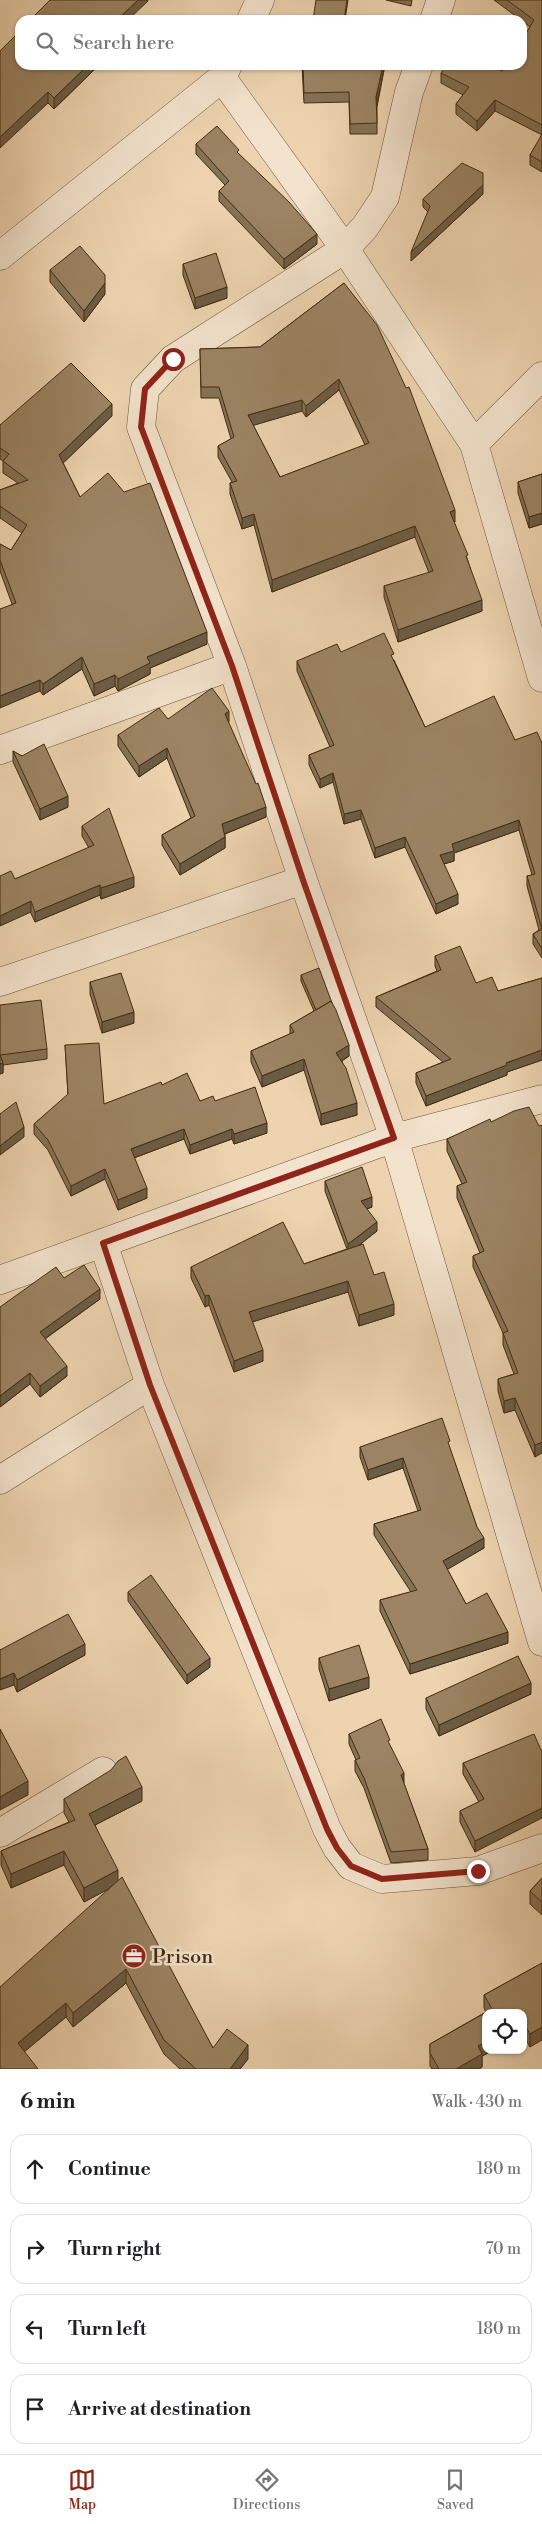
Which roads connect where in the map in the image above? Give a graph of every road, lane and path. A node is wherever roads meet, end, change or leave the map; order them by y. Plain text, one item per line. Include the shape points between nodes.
1 (260, 0) edge
2 (441, 0) edge
3 (252, 15) edge
4 (436, 15) edge
5 (417, 70) edge
6 (225, 71) edge
7 (345, 249) junction
8 (0, 256) edge
9 (542, 376) edge
10 (474, 444) junction
11 (232, 666) junction
12 (542, 678) edge
13 (0, 750) edge
14 (303, 880) junction
15 (0, 982) edge
16 (542, 1098) edge
17 (394, 1138) junction
18 (103, 1243) junction
19 (0, 1280) edge
20 (150, 1385) junction
21 (0, 1480) edge
22 (542, 1642) edge
23 (103, 1772) edge
24 (0, 1833) edge
25 (542, 1848) edge

1 - 3 street
2 - 4 street
5 - 7 street via 409,92 385,197
6 - 7 street
6 - 8 street
7 - 10 street
7 - 11 street via 173,359 145,389 141,427
9 - 10 street
10 - 12 street
11 - 13 street
11 - 14 street
14 - 15 street
14 - 17 street
16 - 17 street
17 - 18 street
17 - 22 street
18 - 19 street
18 - 20 street
20 - 21 street
20 - 25 street via 327,1829 351,1866 382,1879 478,1871
23 - 24 street

